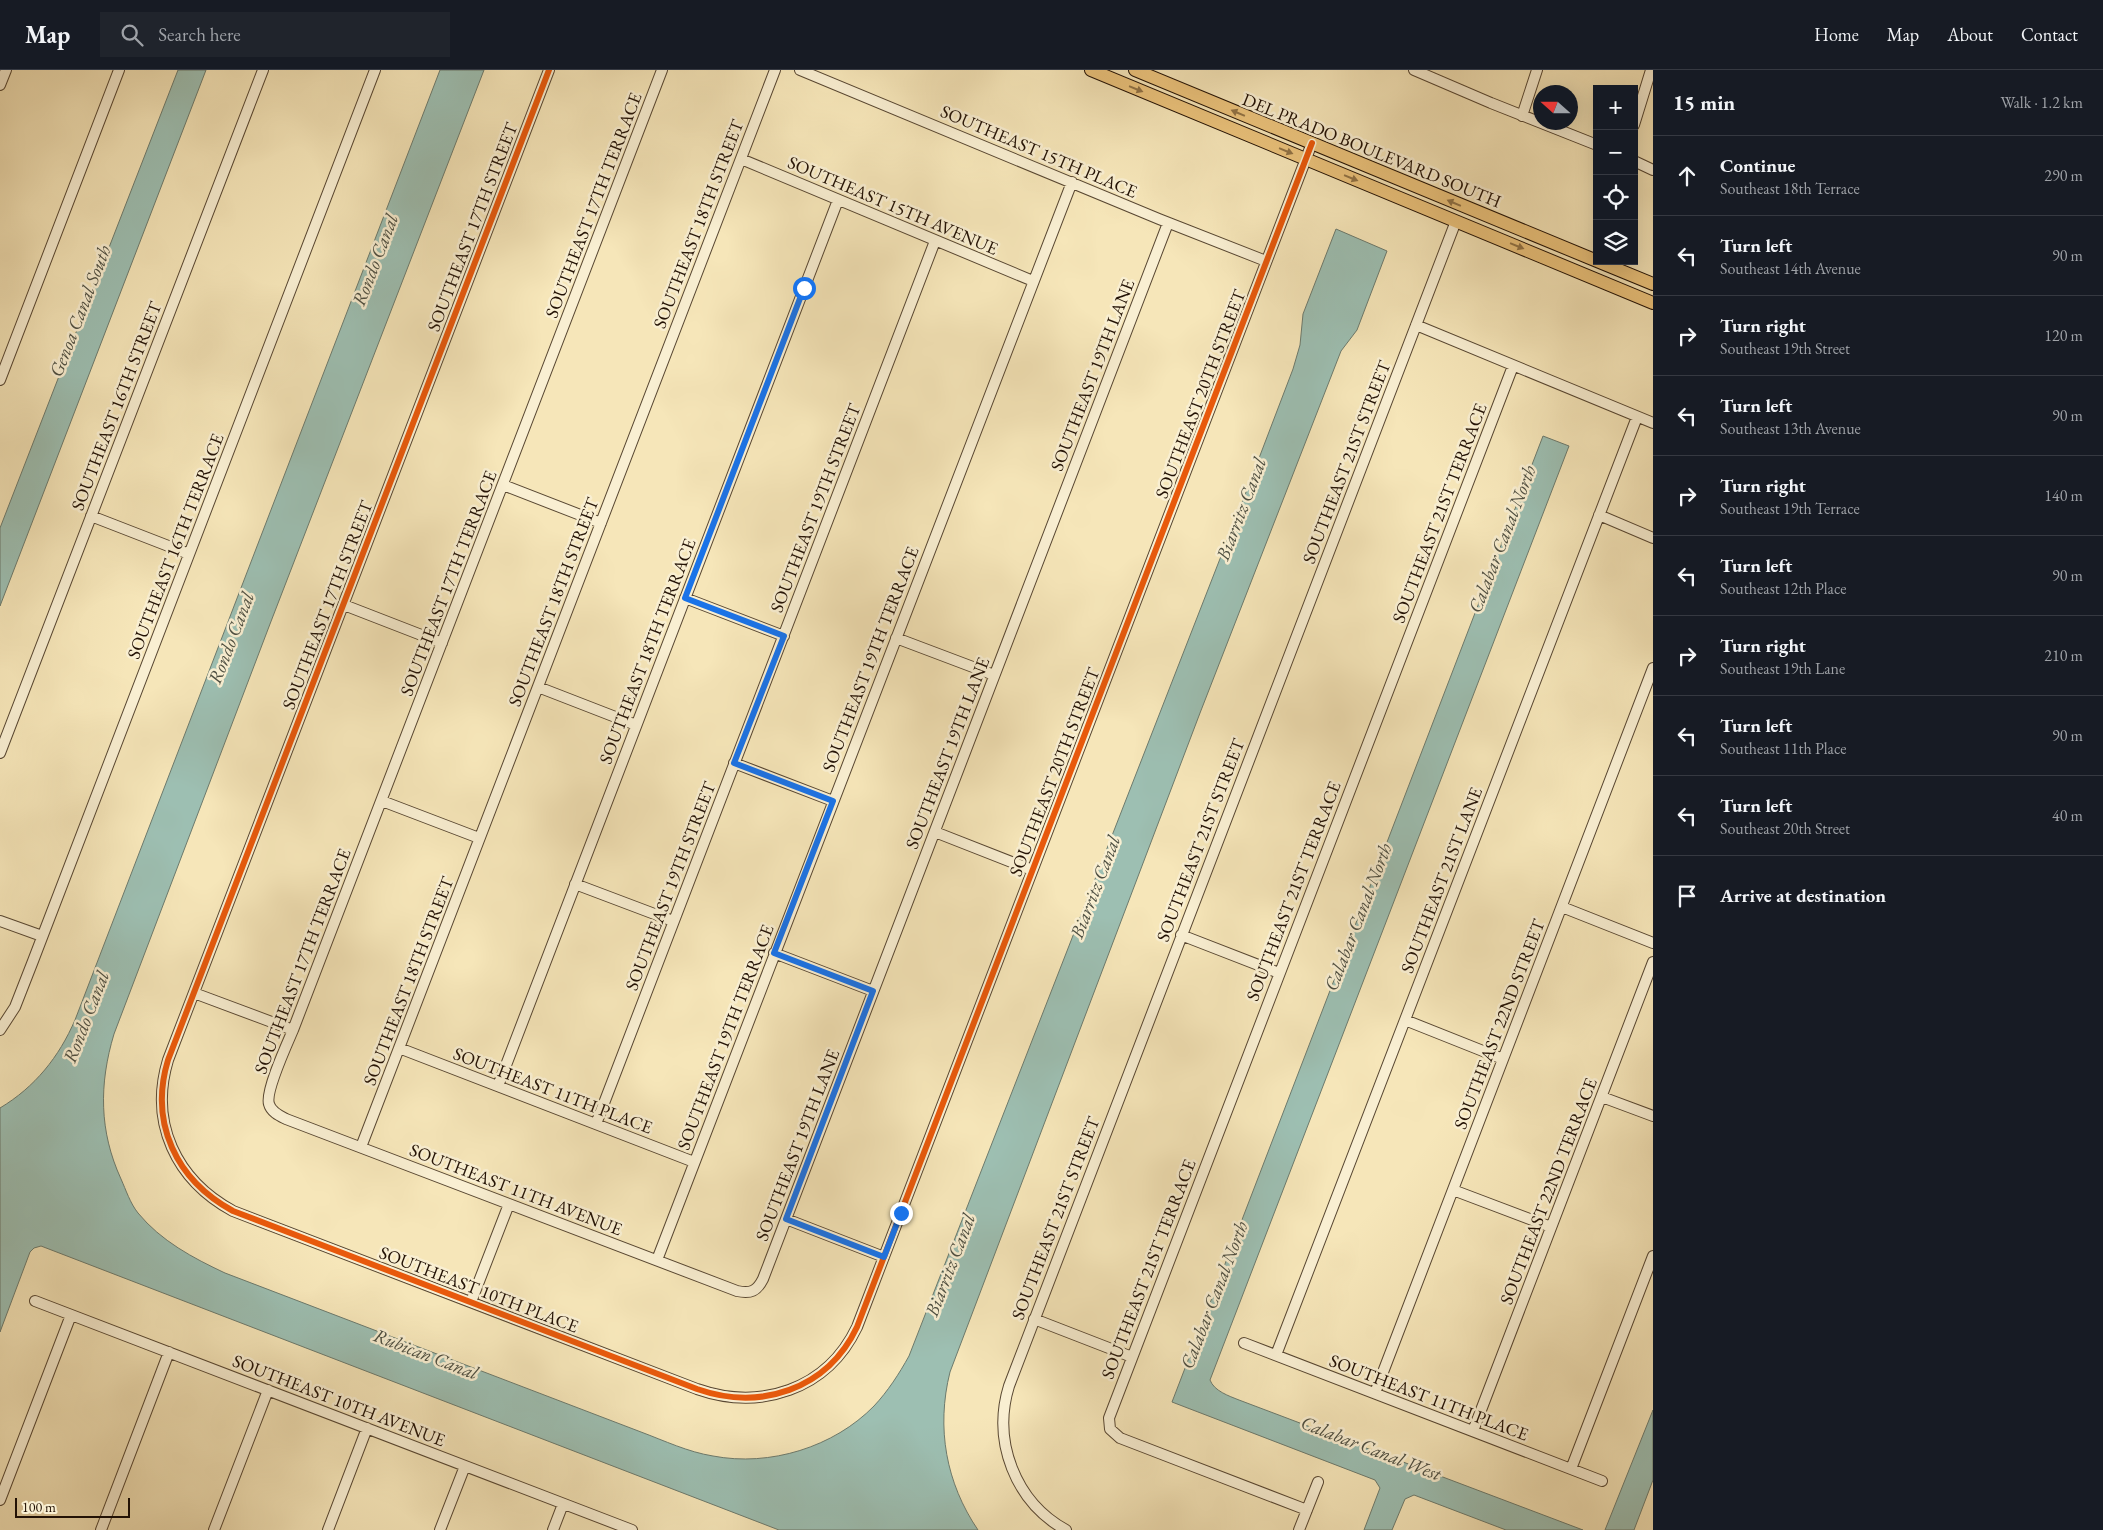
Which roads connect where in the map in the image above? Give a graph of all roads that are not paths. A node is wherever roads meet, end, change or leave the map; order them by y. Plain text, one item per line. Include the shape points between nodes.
1 (6, 70) edge
2 (119, 70) edge
3 (263, 70) edge
4 (375, 70) edge
5 (549, 70) edge
6 (662, 70) edge
7 (775, 70) edge
8 (800, 70) edge
9 (1091, 70) edge
10 (1135, 70) edge
11 (1537, 70) edge
12 (1651, 70) edge
13 (1420, 71) edge
14 (0, 85) edge
15 (1638, 112) edge
16 (1522, 116) junction
17 (1312, 143) junction
18 (1593, 143) edge
19 (1306, 159) junction
20 (741, 160) junction
21 (1638, 163) edge
22 (1653, 170) edge
23 (1072, 182) junction
24 (838, 200) junction
25 (1456, 221) junction
26 (1168, 223) junction
27 (1541, 238) junction
28 (935, 241) junction
29 (1593, 259) edge
30 (1266, 261) junction
31 (1607, 265) edge
32 (1033, 281) junction
33 (1603, 282) junction
34 (1653, 284) edge
35 (1653, 295) edge
36 (1653, 303) edge
37 (1416, 325) junction
38 (1513, 366) junction
39 (0, 380) edge
40 (1637, 417) junction
41 (1653, 424) edge
42 (503, 485) junction
43 (1599, 515) junction
44 (91, 516) junction
45 (600, 523) junction
46 (1653, 538) edge
47 (189, 554) junction
48 (685, 598) junction
49 (344, 604) junction
50 (784, 636) junction
51 (896, 638) junction
52 (442, 643) junction
53 (1653, 668) edge
54 (994, 675) junction
55 (538, 687) junction
56 (636, 725) junction
57 (0, 753) edge
58 (734, 763) junction
59 (382, 801) junction
60 (833, 801) junction
61 (934, 832) junction
62 (479, 838) junction
63 (1032, 870) junction
64 (575, 884) junction
65 (1562, 907) junction
66 (0, 921) edge
67 (673, 921) junction
68 (1181, 935) junction
69 (42, 936) junction
70 (1653, 943) edge
71 (774, 953) junction
72 (1653, 962) edge
73 (1279, 973) junction
74 (873, 991) junction
75 (194, 993) junction
76 (1405, 1020) junction
77 (0, 1030) edge
78 (293, 1030) junction
79 (399, 1048) junction
80 (1503, 1058) junction
81 (498, 1086) junction
82 (1602, 1097) junction
83 (270, 1108) joint
84 (1653, 1116) edge
85 (596, 1124) junction
86 (361, 1147) junction
87 (176, 1155) joint
88 (694, 1162) junction
89 (1453, 1190) junction
90 (508, 1204) junction
91 (786, 1219) junction
92 (1551, 1227) junction
93 (1653, 1256) edge
94 (884, 1257) junction
95 (656, 1260) junction
96 (752, 1292) joint
97 (35, 1301) dead end
98 (471, 1302) junction
99 (71, 1315) junction
100 (1034, 1319) junction
101 (1244, 1343) dead end
102 (169, 1352) junction
103 (1276, 1355) junction
104 (1132, 1357) junction
105 (794, 1389) joint
106 (268, 1390) junction
107 (1375, 1393) junction
108 (367, 1428) junction
109 (1473, 1431) junction
110 (465, 1466) junction
111 (1571, 1469) junction
112 (1602, 1481) dead end
113 (1318, 1482) dead end
114 (0, 1500) edge
115 (563, 1504) junction
116 (1307, 1510) junction
117 (101, 1530) edge
118 (214, 1530) edge
119 (328, 1530) edge
120 (440, 1530) edge
121 (553, 1530) edge
122 (632, 1530) edge
123 (1066, 1530) edge
124 (1299, 1530) edge

1 - 14 street
2 - 39 street
3 - 44 street, SOUTHEAST 16TH STREET
4 - 47 street, SOUTHEAST 16TH TERRACE
5 - 49 street, SOUTHEAST 17TH STREET
6 - 42 street, SOUTHEAST 17TH TERRACE
7 - 20 street, SOUTHEAST 18TH STREET
8 - 23 street, SOUTHEAST 15TH PLACE
9 -> 19 main road, DEL PRADO BOULEVARD SOUTH
17 -> 10 main road, DEL PRADO BOULEVARD SOUTH
11 - 16 street
12 - 15 street
13 - 16 street
16 - 18 street
17 - 19 street, SOUTHEAST 20TH STREET
27 -> 17 main road, DEL PRADO BOULEVARD SOUTH
19 -> 25 main road, DEL PRADO BOULEVARD SOUTH
19 - 30 street, SOUTHEAST 20TH STREET
20 - 24 street, SOUTHEAST 15TH AVENUE
20 - 45 street, SOUTHEAST 18TH STREET
21 - 22 street
23 - 26 street, SOUTHEAST 15TH PLACE
23 - 32 street, SOUTHEAST 19TH TERRACE
24 - 28 street, SOUTHEAST 15TH AVENUE
24 - 48 street, SOUTHEAST 18TH TERRACE
25 - 27 main road via 1473,218 1516,235
25 -> 33 main road, DEL PRADO BOULEVARD SOUTH
25 - 37 street, SOUTHEAST 21ST STREET
26 - 30 street, SOUTHEAST 15TH PLACE
26 - 54 street, SOUTHEAST 19TH LANE
27 - 29 main road, DEL PRADO BOULEVARD SOUTH
28 - 32 street, SOUTHEAST 15TH AVENUE
28 - 50 street, SOUTHEAST 19TH STREET
30 - 63 street, SOUTHEAST 20TH STREET
31 - 34 main road, DEL PRADO BOULEVARD SOUTH
32 - 51 street, SOUTHEAST 19TH TERRACE
33 - 35 main road via 1630,285
33 - 36 main road, DEL PRADO BOULEVARD SOUTH
37 - 38 street
37 - 68 street, SOUTHEAST 21ST STREET
38 - 40 street
38 - 73 street, SOUTHEAST 21ST TERRACE
40 - 41 street
40 - 43 street, SOUTHEAST 21ST LANE
42 - 45 street
42 - 52 street, SOUTHEAST 17TH TERRACE
43 - 46 street
43 - 76 street, SOUTHEAST 21ST LANE
44 - 47 street
44 - 57 street, SOUTHEAST 16TH STREET
45 - 55 street, SOUTHEAST 18TH STREET
47 - 69 street, SOUTHEAST 16TH TERRACE
48 - 50 street
48 - 56 street, SOUTHEAST 18TH TERRACE
49 - 52 street
49 - 75 street, SOUTHEAST 17TH STREET
50 - 58 street, SOUTHEAST 19TH STREET
51 - 54 street
51 - 60 street, SOUTHEAST 19TH TERRACE
52 - 59 street, SOUTHEAST 17TH TERRACE
53 - 65 street, SOUTHEAST 22ND STREET
54 - 61 street, SOUTHEAST 19TH LANE
55 - 56 street
55 - 62 street, SOUTHEAST 18TH STREET
56 - 64 street, SOUTHEAST 18TH TERRACE
58 - 60 street
58 - 67 street, SOUTHEAST 19TH STREET
59 - 62 street
59 - 78 street, SOUTHEAST 17TH TERRACE
60 - 71 street, SOUTHEAST 19TH TERRACE
61 - 63 street
61 - 74 street, SOUTHEAST 19TH LANE
62 - 79 street, SOUTHEAST 18TH STREET
63 - 94 street, SOUTHEAST 20TH STREET
64 - 67 street
64 - 81 street, SOUTHEAST 18TH TERRACE
65 - 70 street
65 - 80 street, SOUTHEAST 22ND STREET
66 - 69 street
67 - 85 street, SOUTHEAST 19TH STREET
68 - 73 street
68 - 100 street, SOUTHEAST 21ST STREET
69 - 77 street, SOUTHEAST 16TH TERRACE via 15,1006
71 - 74 street
71 - 88 street, SOUTHEAST 19TH TERRACE
72 - 82 street, SOUTHEAST 22ND TERRACE
73 - 104 street, SOUTHEAST 21ST TERRACE
74 - 91 street, SOUTHEAST 19TH LANE
75 - 78 street
75 - 87 street, SOUTHEAST 17TH STREET via 168,1060 162,1087 165,1126
76 - 80 street
76 - 103 street, SOUTHEAST 21ST LANE
78 - 83 street, SOUTHEAST 17TH TERRACE via 269,1093
79 - 81 street, SOUTHEAST 11TH PLACE
79 - 86 street, SOUTHEAST 18TH STREET
80 - 89 street, SOUTHEAST 22ND STREET
81 - 85 street, SOUTHEAST 11TH PLACE
82 - 84 street
82 - 92 street, SOUTHEAST 22ND TERRACE
83 - 86 street, SOUTHEAST 11TH AVENUE via 286,1118
85 - 88 street, SOUTHEAST 11TH PLACE
86 - 90 street, SOUTHEAST 11TH AVENUE
87 - 98 street, SOUTHEAST 10TH PLACE via 184,1170 202,1190 233,1211
88 - 95 street, SOUTHEAST 19TH TERRACE
89 - 92 street
89 - 107 street, SOUTHEAST 22ND STREET
90 - 95 street, SOUTHEAST 11TH AVENUE
90 - 98 street
91 - 94 street
91 - 96 street, SOUTHEAST 19TH LANE via 760,1284
92 - 109 street, SOUTHEAST 22ND TERRACE
93 - 111 street
94 - 105 street, SOUTHEAST 20TH STREET via 850,1341 824,1371
95 - 96 street, SOUTHEAST 11TH AVENUE via 734,1290
97 - 99 street, SOUTHEAST 10TH AVENUE
98 - 105 street, SOUTHEAST 10TH PLACE via 714,1395 752,1398
99 - 102 street, SOUTHEAST 10TH AVENUE
99 - 114 street
100 - 104 street
100 - 123 street, SOUTHEAST 21ST STREET via 1004,1406 1004,1441 1014,1474 1033,1503
101 - 103 street, SOUTHEAST 11TH PLACE
102 - 106 street, SOUTHEAST 10TH AVENUE
102 - 117 street
103 - 107 street, SOUTHEAST 11TH PLACE
104 - 116 street, SOUTHEAST 21ST TERRACE via 1109,1414 1110,1429 1120,1438
106 - 108 street, SOUTHEAST 10TH AVENUE
106 - 118 street
107 - 109 street, SOUTHEAST 11TH PLACE
108 - 110 street, SOUTHEAST 10TH AVENUE
108 - 119 street
109 - 111 street, SOUTHEAST 11TH PLACE
110 - 115 street, SOUTHEAST 10TH AVENUE
110 - 120 street
111 - 112 street, SOUTHEAST 11TH PLACE
113 - 116 street
115 - 121 street
115 - 122 street, SOUTHEAST 10TH AVENUE
116 - 124 street

